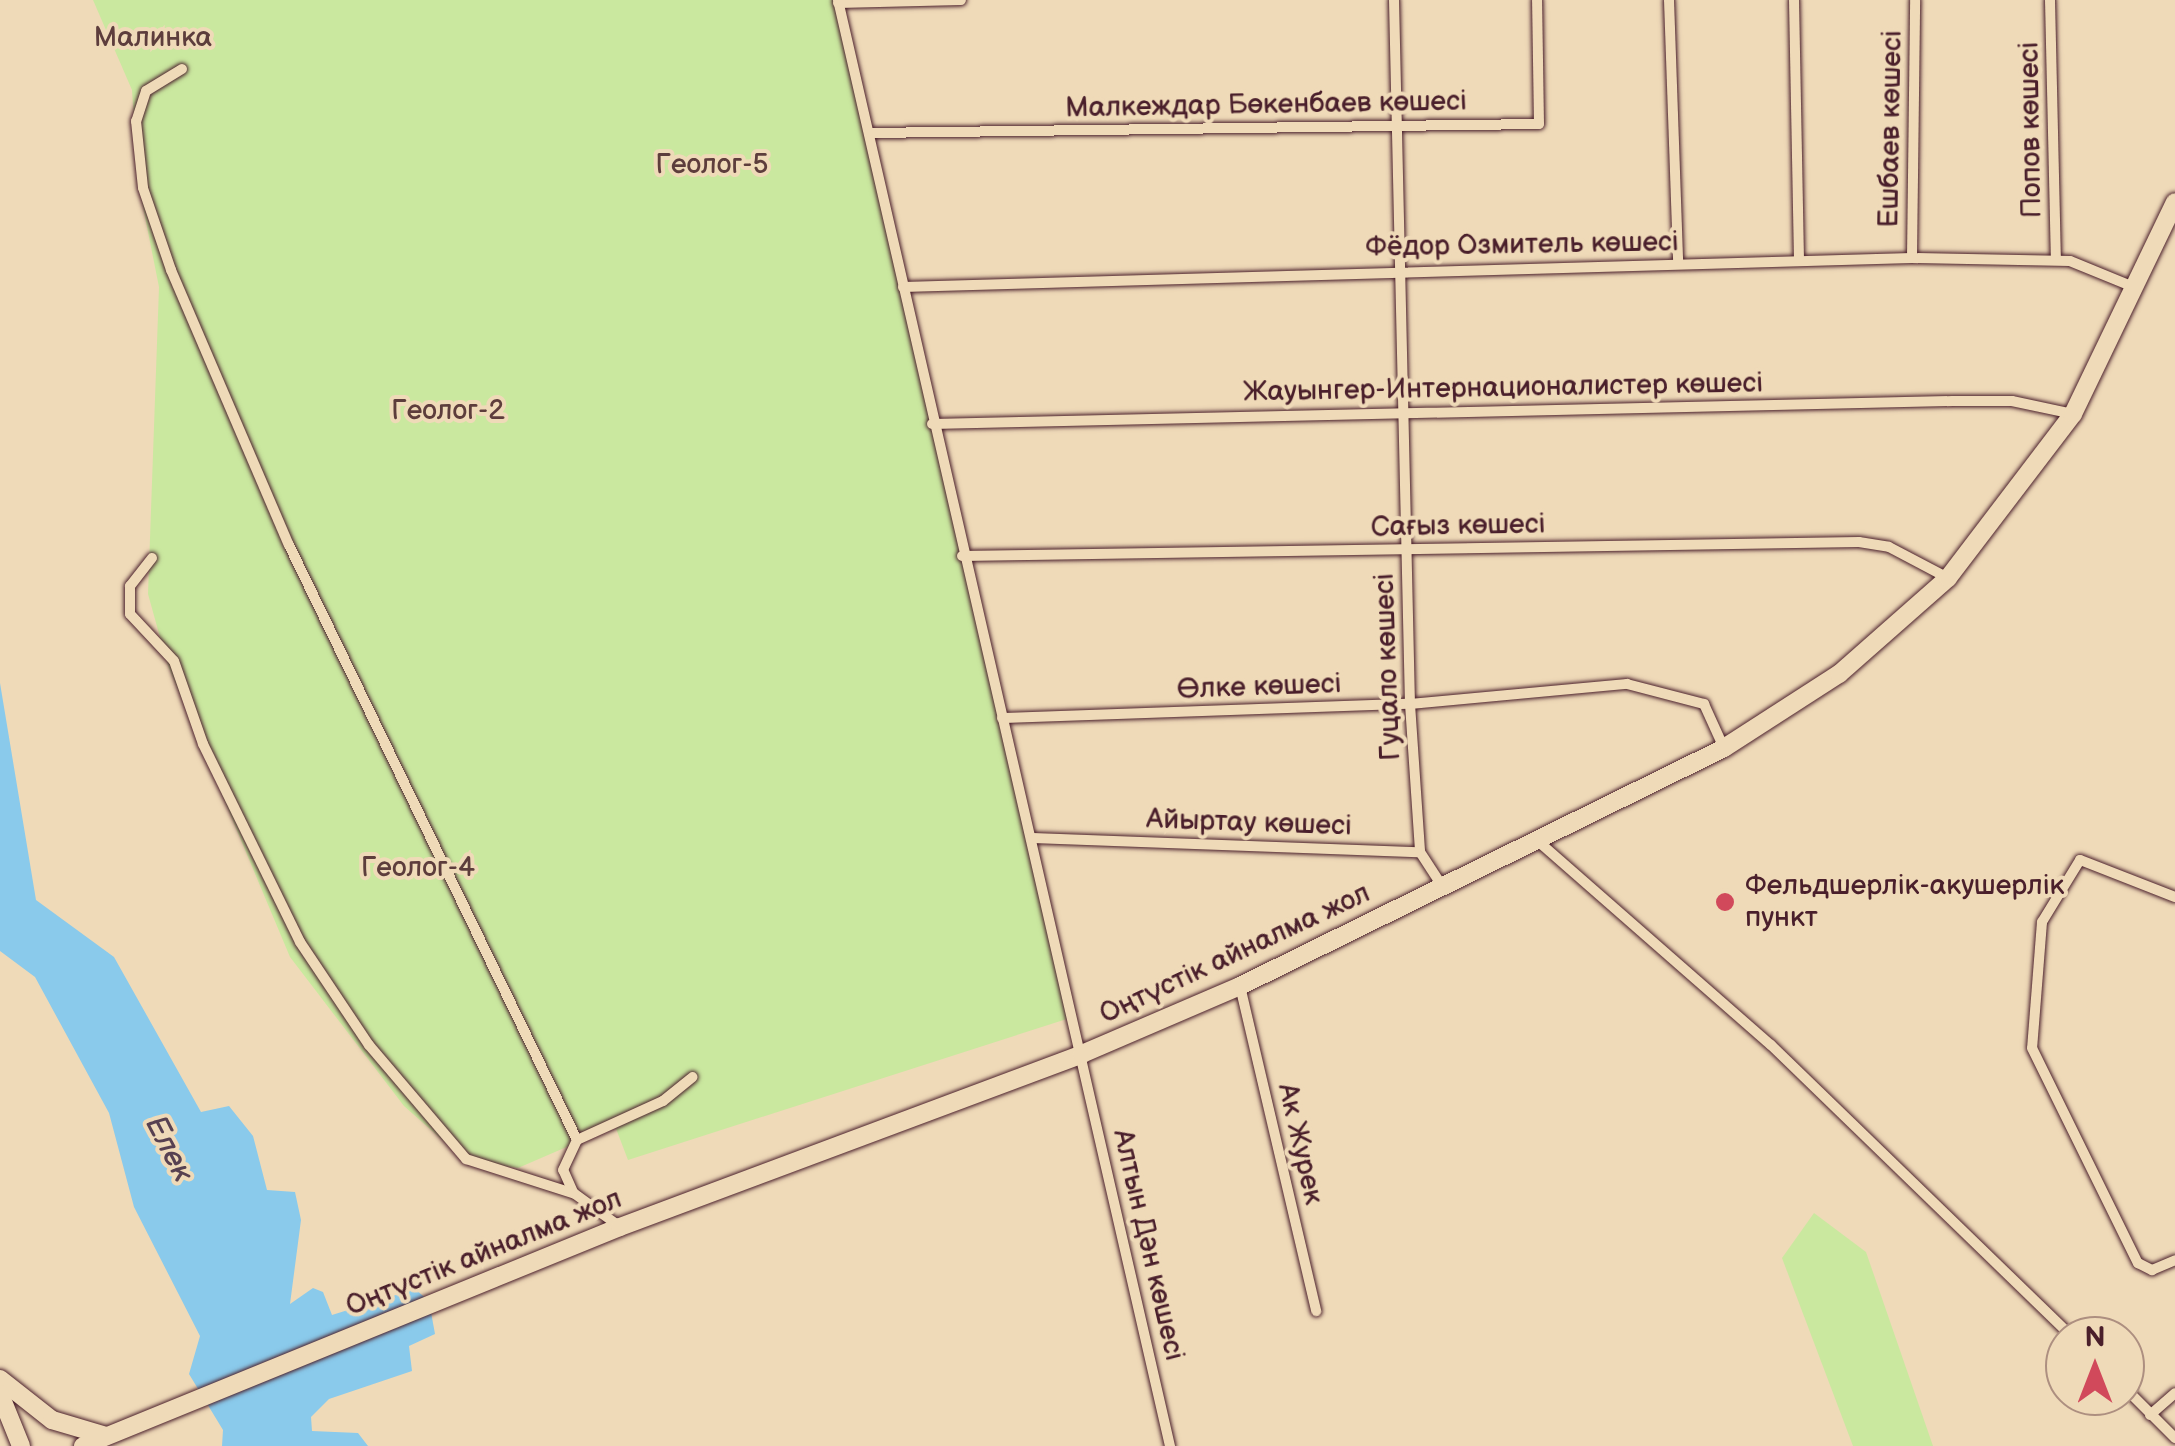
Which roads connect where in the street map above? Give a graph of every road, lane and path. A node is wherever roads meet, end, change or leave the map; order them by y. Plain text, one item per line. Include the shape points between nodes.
1 (960, 0) edge
2 (1394, 0) edge
3 (1537, 0) edge
4 (1669, 0) edge
5 (1794, 0) edge
6 (1915, 0) edge
7 (2050, 0) edge
8 (838, 2) edge
9 (182, 69) dead end
10 (1398, 127) junction
11 (869, 133) junction
12 (2175, 202) edge
13 (1912, 258) junction
14 (2056, 260) junction
15 (1798, 261) junction
16 (1678, 264) junction
17 (1402, 270) junction
18 (903, 287) junction
19 (2137, 289) junction
20 (1406, 411) junction
21 (2073, 414) junction
22 (932, 424) junction
23 (1406, 550) junction
24 (962, 556) junction
25 (152, 558) dead end
26 (1948, 578) junction
27 (1410, 704) junction
28 (1002, 718) junction
29 (1724, 748) junction
30 (1032, 838) junction
31 (1539, 842) junction
32 (1420, 852) junction
33 (1444, 889) junction
34 (2175, 898) edge
35 (1240, 986) junction
36 (1082, 1054) junction
37 (693, 1077) dead end
38 (577, 1140) junction
39 (575, 1194) junction
40 (620, 1227) junction
41 (2175, 1260) edge
42 (1316, 1311) dead end
43 (2050, 1316) edge
44 (0, 1379) edge
45 (2175, 1392) edge
46 (0, 1394) edge
47 (2145, 1410) edge
48 (2150, 1415) junction
49 (108, 1438) edge
50 (2175, 1438) edge
51 (21, 1446) edge
52 (83, 1446) edge
53 (1170, 1446) edge

1 - 8 street
2 - 10 street, Гуцало көшесі
3 - 10 street, Малкеждар Бөкенбаев көшесі via 1539,124
4 - 16 street
5 - 15 street
6 - 13 street, Ешбаев көшесі
7 - 14 street, Попов көшесі
8 - 11 street, Алтын Дән көшесі
9 - 38 street via 146,91 136,121 143,188 171,270 288,544
10 - 11 street, Малкеждар Бөкенбаев көшесі
10 - 17 street, Гуцало көшесі
11 - 18 street, Алтын Дән көшесі
12 - 19 highway, Оңтүстік айналма жол
13 - 14 street, Фёдор Озмитель көшесі
13 - 15 street, Фёдор Озмитель көшесі
14 - 19 street, Фёдор Озмитель көшесі
15 - 16 street, Фёдор Озмитель көшесі
16 - 17 street, Фёдор Озмитель көшесі
17 - 18 street, Фёдор Озмитель көшесі
17 - 20 street, Гуцало көшесі
18 - 22 street, Алтын Дән көшесі
19 - 21 highway, Оңтүстік айналма жол
20 - 21 street, Жауынгер-Интернационалистер көшесі via 2012,401
20 - 22 street, Жауынгер-Интернационалистер көшесі
20 - 23 street, Гуцало көшесі
21 - 26 highway, Оңтүстік айналма жол
22 - 24 street, Алтын Дән көшесі
23 - 24 street, Сағыз көшесі
23 - 26 street, Сағыз көшесі via 1859,542 1889,547
23 - 27 street, Гуцало көшесі
24 - 28 street, Алтын Дән көшесі
25 - 39 street via 130,586 130,614 174,661 203,744 309,957 379,1057 466,1159
26 - 29 highway, Оңтүстік айналма жол via 1839,674
27 - 28 street, Өлке көшесі
27 - 29 street, Өлке көшесі via 1652,686 1704,704
27 - 32 street, Гуцало көшесі
28 - 30 street, Алтын Дән көшесі
29 - 31 highway, Оңтүстік айналма жол
30 - 32 street, Айыртау көшесі
30 - 36 street, Алтын Дән көшесі
31 - 33 highway, Оңтүстік айналма жол
31 - 43 street via 1770,1045
32 - 33 street
33 - 35 highway, Оңтүстік айналма жол
34 - 41 street via 2080,860 2052,898 2036,946 2032,1048 2138,1262 2152,1270
35 - 36 highway, Оңтүстік айналма жол
35 - 42 street, Ак Журек
36 - 40 highway, Оңтүстік айналма жол
36 - 53 street, Алтын Дән көшесі
37 - 38 street via 663,1101
38 - 39 street via 563,1170
39 - 40 street
40 - 49 highway, Оңтүстік айналма жол
44 - 49 highway via 52,1420
45 - 48 street
46 - 51 highway
47 - 48 street
48 - 50 street
49 - 52 highway, Оңтүстік айналма жол

